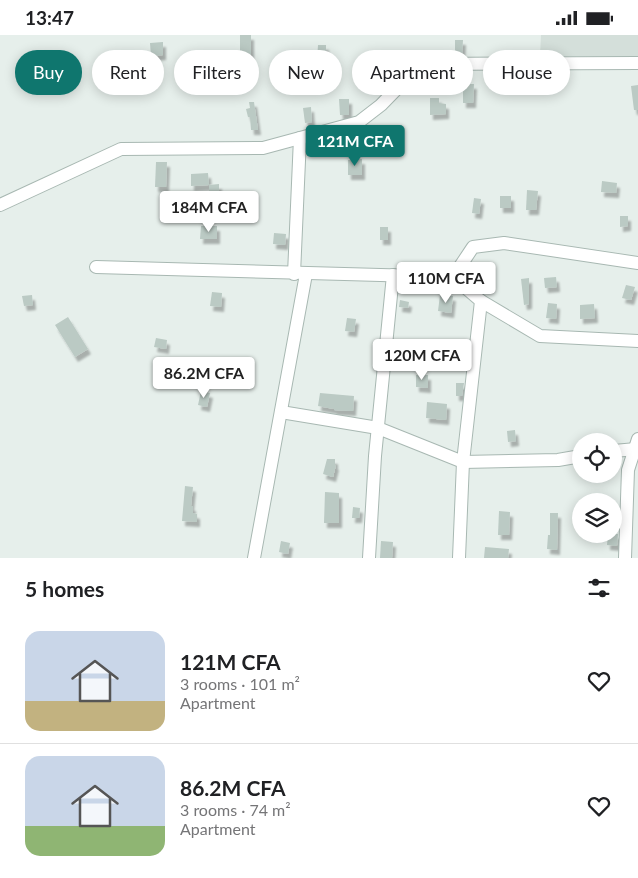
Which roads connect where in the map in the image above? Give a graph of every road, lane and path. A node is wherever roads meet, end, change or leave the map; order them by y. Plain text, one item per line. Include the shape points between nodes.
1 (638, 63) edge
2 (300, 138) junction
3 (0, 205) edge
4 (638, 263) edge
5 (96, 267) dead end
6 (300, 274) junction
7 (393, 275) junction
8 (453, 277) junction
9 (481, 301) junction
10 (638, 341) edge
11 (281, 412) junction
12 (378, 428) junction
13 (637, 444) edge
14 (622, 449) edge
15 (572, 458) edge
16 (463, 462) junction
17 (254, 558) edge
18 (369, 558) edge
19 (459, 558) edge
20 (625, 558) edge

1 - 2 street via 426,63 359,122
2 - 3 street via 263,148 121,149
2 - 6 street
4 - 8 street via 504,243 473,247
5 - 6 street
6 - 7 street
6 - 11 street
7 - 8 street
7 - 12 street
8 - 9 street
9 - 10 street via 540,336
9 - 16 street
11 - 12 street
11 - 17 street
12 - 16 street
12 - 18 street
13 - 14 street
13 - 20 street via 628,470
15 - 16 street
16 - 19 street

